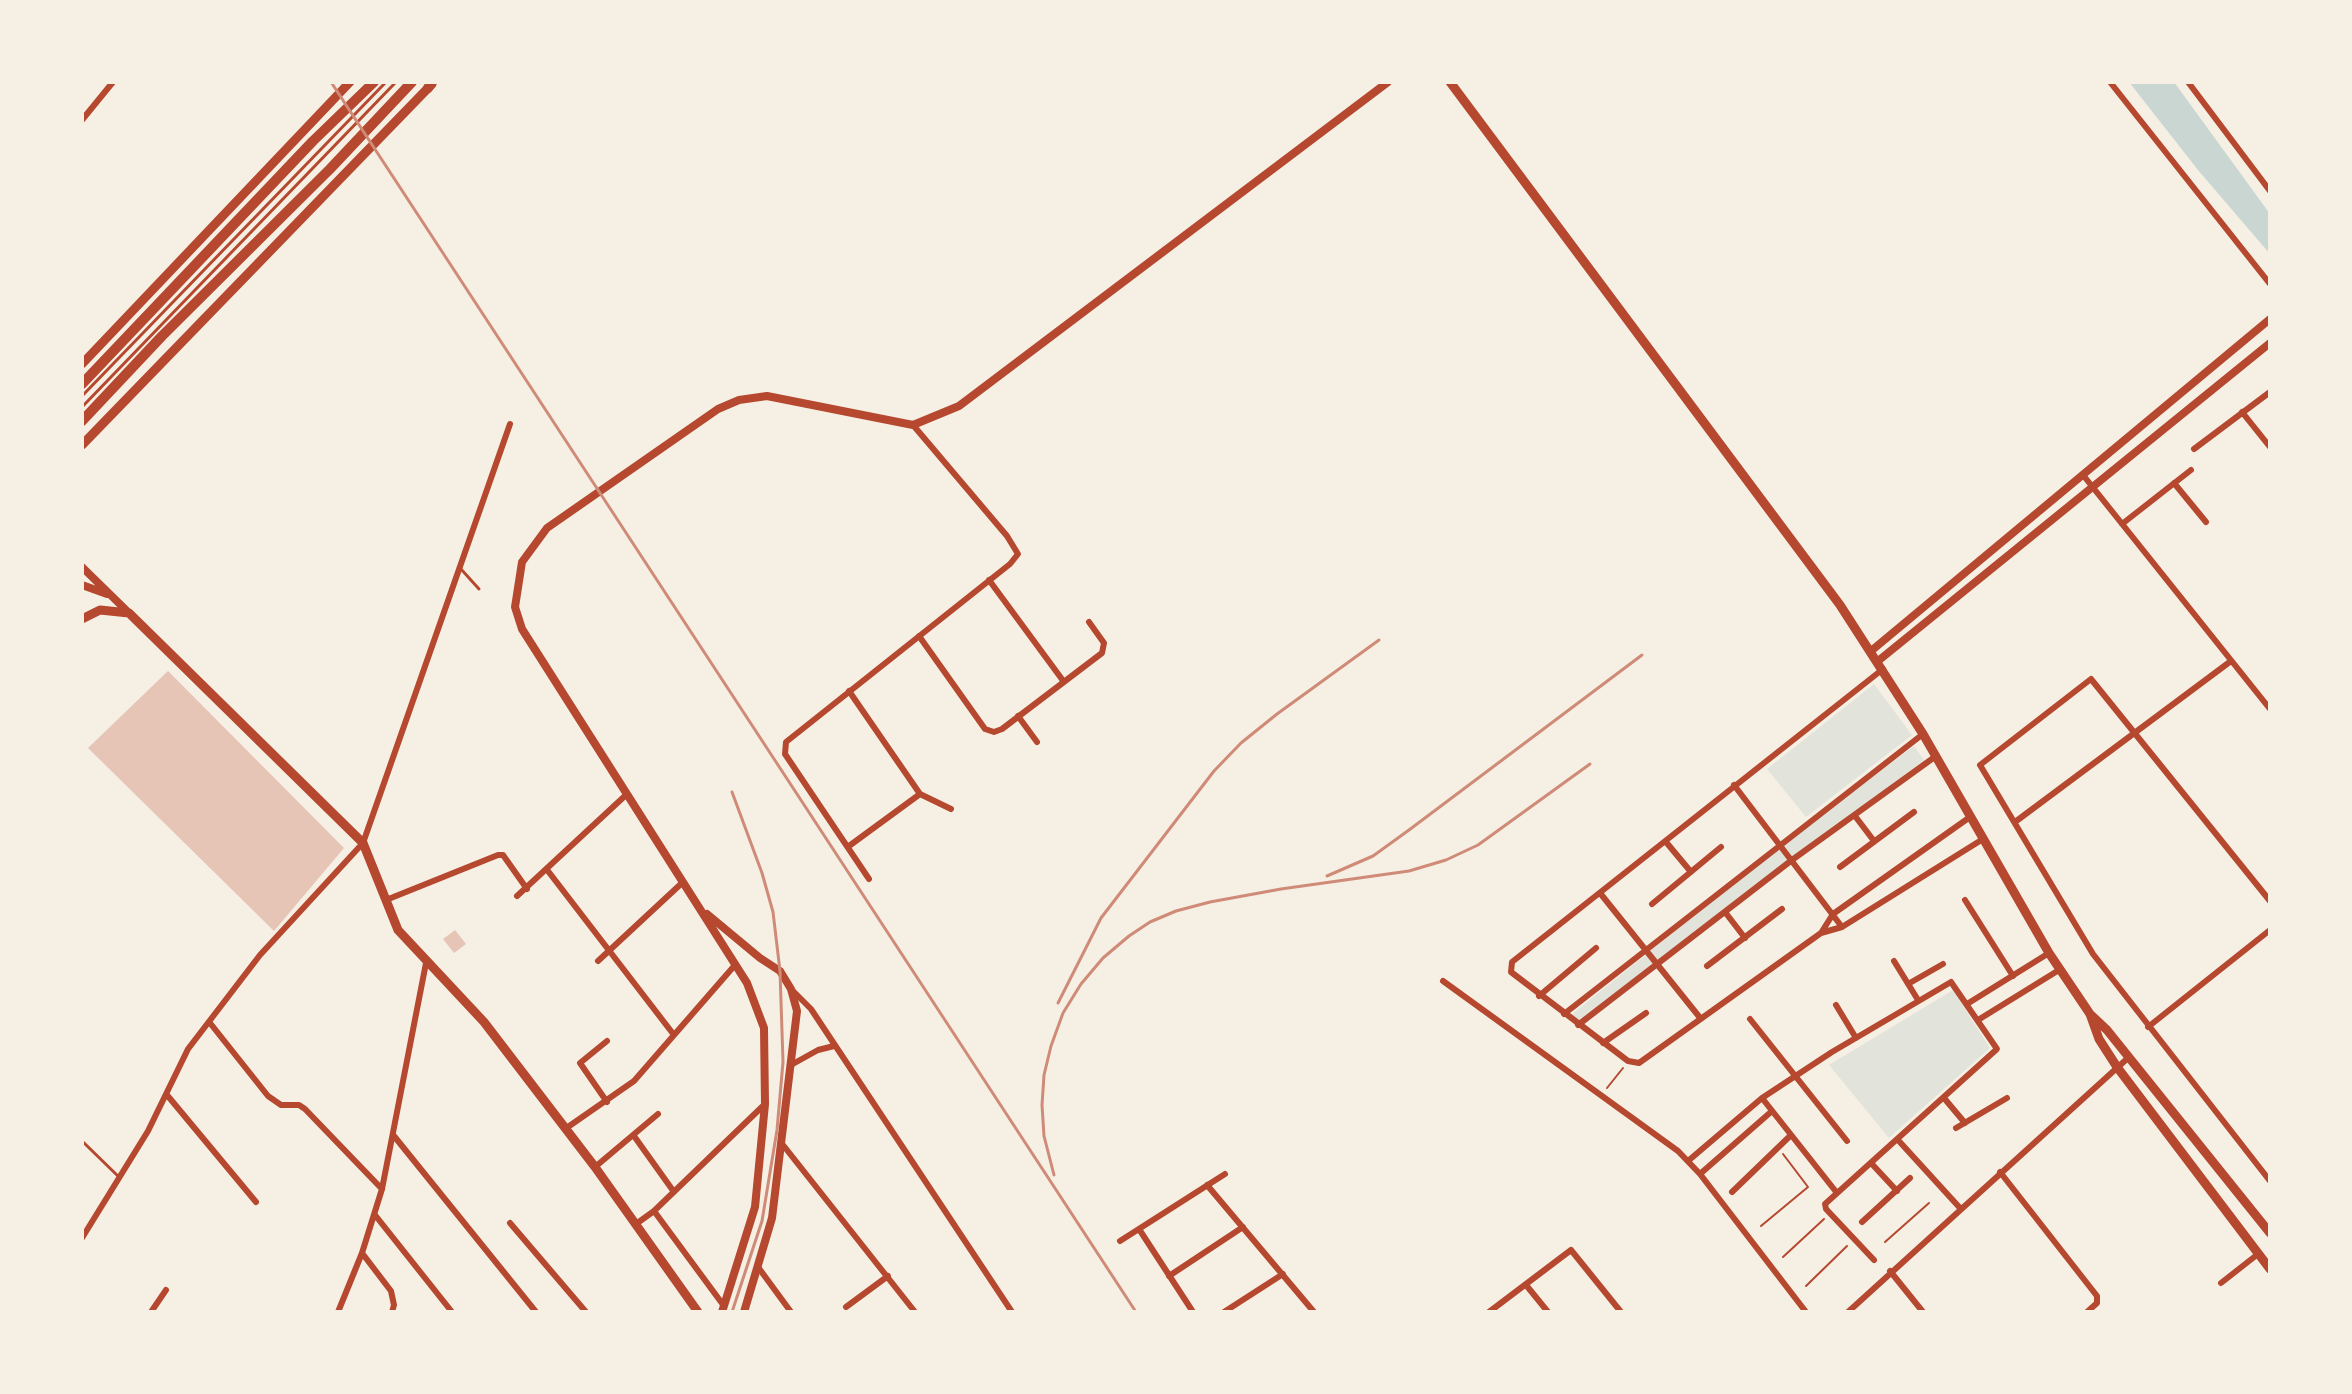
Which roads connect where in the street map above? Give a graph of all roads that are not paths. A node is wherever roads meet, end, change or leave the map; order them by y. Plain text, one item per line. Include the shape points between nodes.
1 (113, 82) edge
2 (350, 82) edge
3 (386, 82) edge
4 (396, 82) edge
5 (412, 82) edge
6 (1388, 82) edge
7 (1450, 82) edge
8 (2110, 82) edge
9 (2188, 82) edge
10 (432, 84) edge
11 (370, 90) edge
12 (82, 120) edge
13 (2270, 191) edge
14 (2270, 284) edge
15 (2270, 319) edge
16 (2270, 343) edge
17 (82, 364) edge
18 (140, 383) junction
19 (82, 384) edge
20 (2270, 392) edge
21 (82, 396) edge
22 (82, 407) edge
23 (2242, 412) junction
24 (82, 421) edge
25 (510, 424) dead end
26 (913, 425) junction
27 (82, 438) edge
28 (82, 445) edge
29 (2270, 447) edge
30 (2194, 449) dead end
31 (2191, 470) dead end
32 (2083, 475) junction
33 (2174, 483) junction
34 (2092, 487) junction
35 (2206, 522) dead end
36 (2122, 524) junction
37 (82, 567) edge
38 (460, 568) junction
39 (989, 580) junction
40 (82, 585) edge
41 (479, 589) dead end
42 (111, 596) junction
43 (129, 613) junction
44 (82, 619) edge
45 (1089, 622) dead end
46 (919, 636) junction
47 (1871, 651) junction
48 (2231, 661) junction
49 (1880, 665) junction
50 (1064, 682) junction
51 (849, 691) junction
52 (2270, 709) edge
53 (1018, 716) junction
54 (1923, 734) junction
55 (2133, 734) junction
56 (1037, 742) dead end
57 (1936, 756) junction
58 (1734, 785) junction
59 (627, 794) junction
60 (920, 794) junction
61 (951, 809) dead end
62 (1914, 812) dead end
63 (1855, 816) junction
64 (1970, 817) junction
65 (2015, 822) junction
66 (1983, 839) junction
67 (1874, 841) junction
68 (1666, 842) junction
69 (363, 843) junction
70 (1780, 844) junction
71 (849, 846) junction
72 (1721, 847) dead end
73 (1792, 860) junction
74 (1840, 867) dead end
75 (548, 871) junction
76 (1691, 872) junction
77 (869, 879) dead end
78 (683, 882) junction
79 (527, 889) junction
80 (1600, 893) junction
81 (517, 896) dead end
82 (386, 900) junction
83 (1965, 900) dead end
84 (2270, 901) edge
85 (1652, 904) dead end
86 (701, 909) junction
87 (1782, 909) dead end
88 (1725, 912) junction
89 (1833, 914) junction
90 (1842, 927) junction
91 (2270, 930) edge
92 (1821, 933) junction
93 (1745, 938) junction
94 (1596, 948) dead end
95 (608, 950) junction
96 (1646, 950) junction
97 (2049, 953) junction
98 (598, 961) dead end
99 (1894, 961) dead end
100 (426, 963) junction
101 (1658, 964) junction
102 (1943, 964) dead end
103 (735, 965) junction
104 (1707, 966) dead end
105 (2059, 970) junction
106 (2013, 976) junction
107 (1443, 981) dead end
108 (1908, 984) junction
109 (791, 989) junction
110 (1539, 996) junction
111 (1918, 1000) junction
112 (1967, 1004) junction
113 (1836, 1005) dead end
114 (1646, 1013) dead end
115 (1564, 1014) junction
116 (2090, 1014) junction
117 (1701, 1019) junction
118 (1750, 1019) dead end
119 (1978, 1020) junction
120 (210, 1023) junction
121 (1578, 1025) junction
122 (2148, 1027) junction
123 (674, 1035) junction
124 (1856, 1038) junction
125 (607, 1041) dead end
126 (1603, 1043) junction
127 (834, 1046) junction
128 (2129, 1057) junction
129 (791, 1065) junction
130 (2117, 1067) junction
131 (1797, 1076) junction
132 (167, 1095) junction
133 (1762, 1098) junction
134 (1944, 1098) junction
135 (2007, 1098) dead end
136 (607, 1102) junction
137 (765, 1104) junction
138 (1772, 1111) junction
139 (658, 1114) dead end
140 (1965, 1123) junction
141 (1956, 1128) dead end
142 (565, 1129) junction
143 (394, 1136) junction
144 (634, 1136) junction
145 (1790, 1136) junction
146 (1898, 1140) junction
147 (82, 1141) edge
148 (1847, 1141) dead end
149 (783, 1145) junction
150 (1688, 1161) junction
151 (1871, 1163) junction
152 (595, 1167) junction
153 (2000, 1172) junction
154 (1225, 1174) dead end
155 (1700, 1174) junction
156 (120, 1178) junction
157 (1910, 1178) dead end
158 (2270, 1181) edge
159 (1207, 1185) junction
160 (382, 1189) junction
161 (1897, 1191) junction
162 (674, 1192) junction
163 (1732, 1192) dead end
164 (1837, 1193) junction
165 (256, 1202) dead end
166 (1960, 1208) junction
167 (654, 1211) junction
168 (375, 1215) junction
169 (1862, 1222) dead end
170 (510, 1223) dead end
171 (636, 1224) junction
172 (1243, 1227) junction
173 (1139, 1229) junction
174 (2270, 1233) edge
175 (82, 1238) edge
176 (1120, 1241) dead end
177 (362, 1253) junction
178 (2258, 1254) junction
179 (1874, 1260) dead end
180 (758, 1267) junction
181 (2270, 1269) edge
182 (1890, 1271) junction
183 (1283, 1274) junction
184 (888, 1276) junction
185 (1169, 1276) junction
186 (2221, 1283) dead end
187 (1526, 1285) junction
188 (166, 1290) dead end
189 (846, 1307) dead end
190 (723, 1309) edge
191 (745, 1311) edge
192 (151, 1312) edge
193 (338, 1312) edge
194 (392, 1312) edge
195 (452, 1312) edge
196 (536, 1312) edge
197 (586, 1312) edge
198 (698, 1312) edge
199 (791, 1312) edge
200 (915, 1312) edge
201 (1012, 1312) edge
202 (1193, 1312) edge
203 (1224, 1312) edge
204 (1314, 1312) edge
205 (1489, 1312) edge
206 (1548, 1312) edge
207 (1621, 1312) edge
208 (1806, 1312) edge
209 (1848, 1312) edge
210 (1923, 1312) edge
211 (2087, 1312) edge

1 - 12 street
2 - 17 main road
3 - 11 lane
4 - 22 lane
5 - 24 highway
6 - 26 street via 959,406
7 - 47 main road
8 - 14 street
9 - 13 street
10 - 18 main road
11 - 19 highway via 313,141
11 - 21 lane via 333,136
15 - 32 street
16 - 34 street
18 - 27 street
18 - 28 main road
20 - 23 street
23 - 29 street
23 - 30 street
25 - 38 street
26 - 39 street via 1018,554
26 - 59 street via 767,396 739,400 718,409 547,528 522,562 515,607 533,650
31 - 33 street
32 - 34 street
32 - 47 street
33 - 35 street
33 - 36 street
34 - 36 street
34 - 49 street
36 - 48 street
37 - 42 street
38 - 41 lane
38 - 69 street
39 - 46 street
39 - 50 street
40 - 42 street
42 - 43 street
43 - 44 main road via 100,610
43 - 69 main road
45 - 50 street via 1104,643 1102,653
46 - 51 street
46 - 53 street via 985,729 1002,729
47 - 49 main road
48 - 52 street
48 - 55 street
49 - 54 main road
49 - 58 street
50 - 53 street
51 - 60 street
51 - 71 street via 784,747
53 - 56 street
54 - 57 main road
54 - 70 street
55 - 65 street
55 - 65 street via 2091,679 1980,765
55 - 84 street
57 - 63 street
57 - 64 main road
58 - 68 street
58 - 70 street
59 - 75 street
59 - 78 street
60 - 61 street
60 - 71 street
62 - 67 street
63 - 67 street
63 - 73 street
64 - 66 main road
64 - 89 street
65 - 122 street via 2093,954
66 - 90 street
66 - 97 main road
67 - 74 street
68 - 76 street
68 - 80 street
69 - 82 main road
69 - 120 street via 260,955
70 - 73 street
70 - 96 street
71 - 77 street
72 - 76 street
73 - 88 street
73 - 89 street
75 - 79 street
75 - 95 street
76 - 85 street
78 - 86 street
78 - 95 street
79 - 81 street
79 - 82 street via 498,855
80 - 96 street
80 - 110 street via 1512,962 1513,975
82 - 100 main road via 398,930
83 - 106 street
86 - 103 street
86 - 109 street via 780,971
87 - 93 street
88 - 93 street
88 - 101 street
89 - 90 street
89 - 92 street
90 - 92 street
91 - 122 street
92 - 117 street
93 - 104 street
94 - 110 street
95 - 98 street
95 - 123 street
96 - 101 street
96 - 115 street
97 - 105 main road
97 - 106 street
99 - 108 street
100 - 142 main road via 484,1022
100 - 143 street
101 - 117 street
101 - 121 street
102 - 108 street
103 - 123 street
103 - 137 street via 754,996 764,1028
105 - 116 main road
105 - 119 street
106 - 112 street
107 - 150 street
108 - 111 street
109 - 127 street
109 - 129 street via 797,1011
110 - 115 street
111 - 112 street via 1951,982
111 - 124 street
112 - 119 street
113 - 124 street
114 - 126 street
115 - 121 street
116 - 128 main road
116 - 130 main road
117 - 126 street via 1639,1063
118 - 131 street
119 - 134 street via 1997,1049
120 - 132 street via 188,1049
120 - 160 street via 268,1096 281,1105 305,1109
121 - 126 street
122 - 158 street
123 - 136 street via 634,1081
124 - 131 street
125 - 136 street via 580,1063
127 - 129 street
127 - 201 street
128 - 130 street
128 - 174 main road
129 - 149 street
130 - 153 street
130 - 178 main road
131 - 133 street
131 - 148 street
132 - 156 street
132 - 165 street
133 - 138 street
133 - 150 street
134 - 140 street
134 - 146 street
135 - 140 street
136 - 142 street
137 - 162 street
137 - 190 street via 755,1207
138 - 145 street
138 - 155 street
139 - 144 street
140 - 141 street
142 - 152 main road
143 - 160 street
143 - 196 street
144 - 152 street
144 - 162 street
145 - 163 street
145 - 164 street
146 - 151 street
146 - 166 street
147 - 156 lane
149 - 180 street
149 - 184 street
150 - 155 street
151 - 161 street
151 - 164 street
152 - 171 main road
153 - 166 street
153 - 211 street via 2097,1296
154 - 159 street
155 - 208 street
156 - 175 street
157 - 161 street
159 - 172 street
159 - 173 street
160 - 168 street
161 - 169 street
162 - 167 street
164 - 179 street via 1825,1205
166 - 182 street
167 - 171 street
167 - 190 street
168 - 177 street
168 - 195 street
170 - 197 street
171 - 198 main road
172 - 183 street
172 - 185 street
173 - 176 street
173 - 185 street
177 - 193 street
177 - 194 street via 391,1291
178 - 181 main road
178 - 186 street
180 - 191 street
180 - 199 street
182 - 209 street
182 - 210 street
183 - 203 street
183 - 204 street
184 - 189 street
184 - 200 street
185 - 202 street
187 - 205 street
187 - 206 street
187 - 207 street via 1571,1250
188 - 192 street

